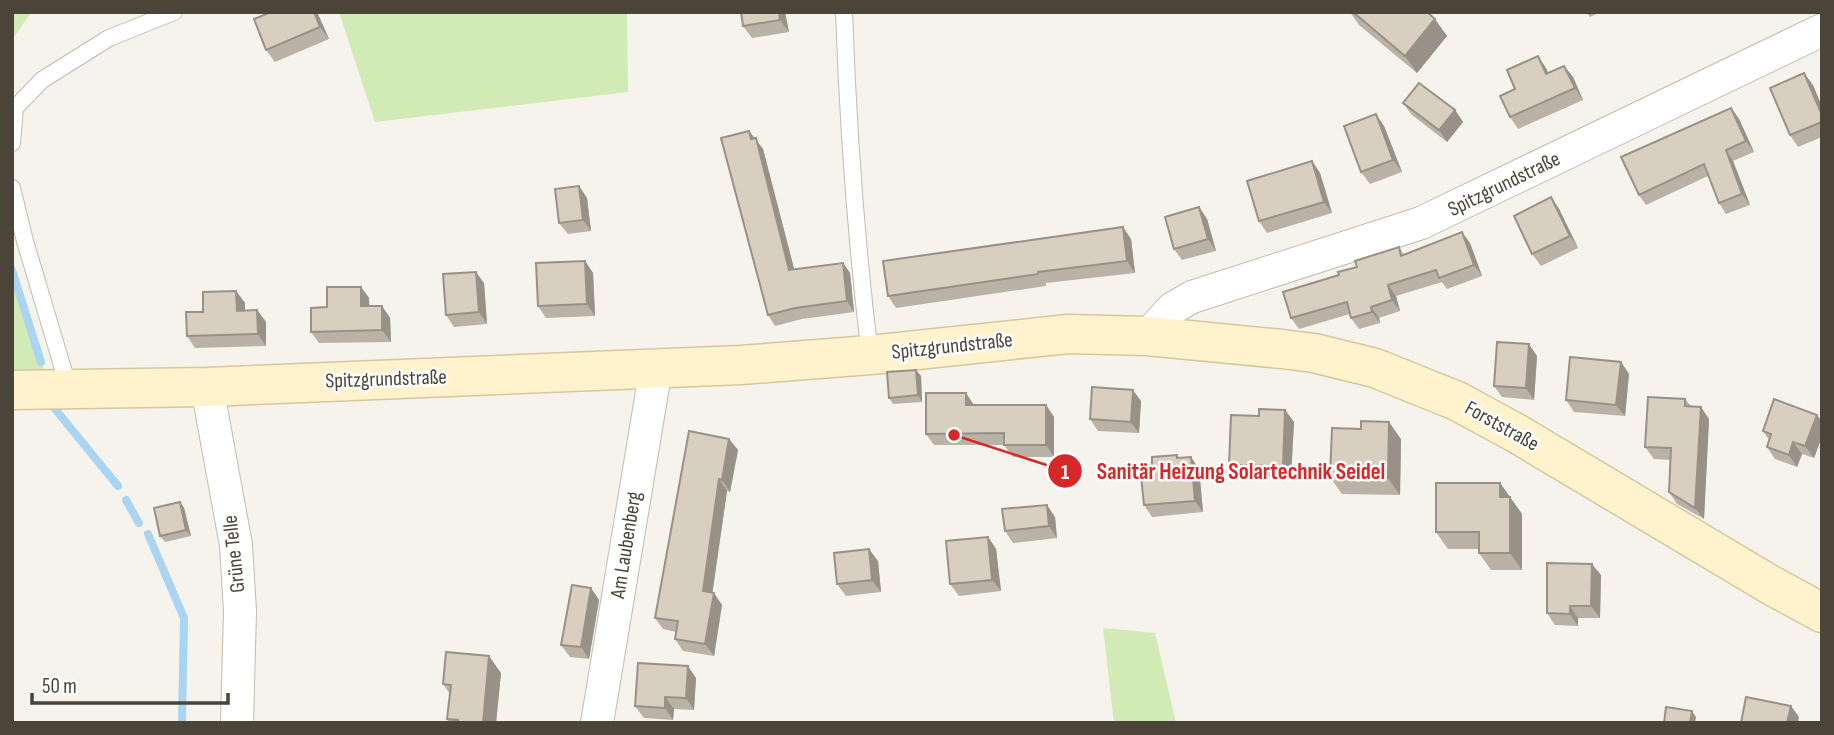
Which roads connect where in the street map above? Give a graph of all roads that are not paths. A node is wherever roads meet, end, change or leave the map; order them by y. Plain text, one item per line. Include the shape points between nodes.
1 (174, 12) edge
2 (844, 12) edge
3 (1822, 30) edge
4 (12, 143) edge
5 (12, 188) edge
6 (1147, 336) junction
7 (870, 355) junction
8 (656, 368) junction
9 (207, 387) junction
10 (69, 389) junction
11 (12, 390) edge
12 (1822, 613) edge
13 (237, 723) edge
14 (597, 723) edge

1 - 4 lane via 109,38 42,80 15,108
2 - 7 lane via 848,118
3 - 6 street, Spitzgrundstraße via 1421,223 1192,297 1173,308
5 - 10 lane
6 - 7 street, Spitzgrundstraße via 1068,334
6 - 12 street, Forststraße via 1314,354 1404,378 1483,414
7 - 8 street, Spitzgrundstraße
8 - 9 street, Spitzgrundstraße
8 - 14 street, Am Laubenberg
9 - 10 street, Spitzgrundstraße
9 - 13 street, Grüne Telle via 236,545 240,611
10 - 11 street, Spitzgrundstraße

